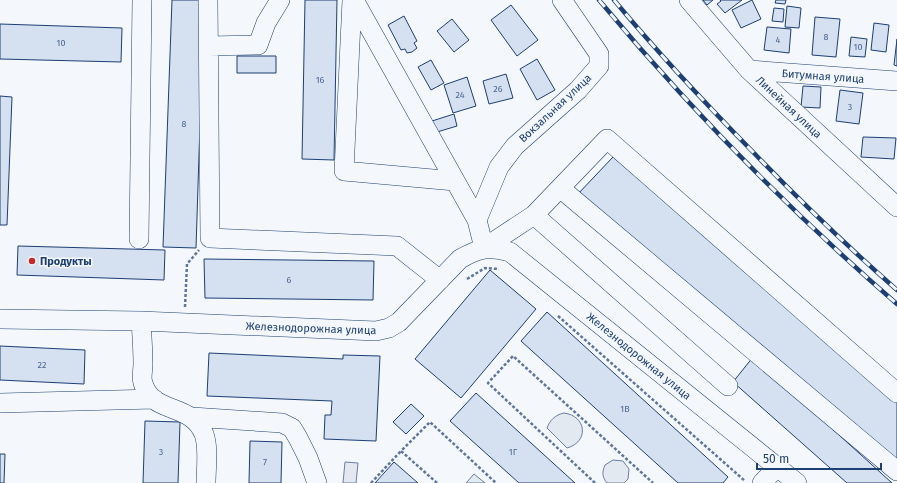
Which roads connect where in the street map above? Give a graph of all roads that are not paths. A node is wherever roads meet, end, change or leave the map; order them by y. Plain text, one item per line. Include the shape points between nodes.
1 (142, 0) edge
2 (208, 0) edge
3 (280, 0) edge
4 (353, 0) edge
5 (562, 0) edge
6 (689, 0) edge
7 (209, 46) junction
8 (749, 70) junction
9 (897, 81) edge
10 (455, 181) junction
11 (560, 188) junction
12 (897, 207) edge
13 (534, 215) junction
14 (477, 220) junction
15 (139, 239) dead end
16 (484, 248) junction
17 (440, 280) junction
18 (0, 319) edge
19 (141, 321) junction
20 (728, 386) dead end
21 (897, 394) edge
22 (154, 399) junction
23 (0, 403) edge
24 (192, 417) junction
25 (777, 467) junction
26 (897, 471) edge
27 (753, 482) edge
28 (206, 483) edge
29 (317, 483) edge
30 (797, 483) edge

1 - 15 street
2 - 7 street
3 - 7 street via 266,23 258,45
4 - 10 street
4 - 10 street via 344,171
5 - 14 street, Вокзальная улица via 599,54 599,66 578,90 515,146 499,167
6 - 8 street, Линейная улица
7 - 17 street via 210,238 397,246
8 - 9 street, Битумная улица
8 - 12 street, Линейная улица
10 - 14 street
11 - 13 street
11 - 21 street via 607,139
11 - 26 street
13 - 16 street
13 - 20 street
14 - 16 street
16 - 17 street, Железнодорожная улица via 460,259
16 - 25 street, Железнодорожная улица via 498,248 510,252
17 - 19 street, Железнодорожная улица via 399,322 376,331
18 - 19 street, Железнодорожная улица
19 - 22 street via 143,383
22 - 23 street
22 - 24 street via 159,404
24 - 28 street via 204,435
24 - 29 street via 282,423 292,428 308,458
25 - 27 street
25 - 30 street, Железнодорожная улица

